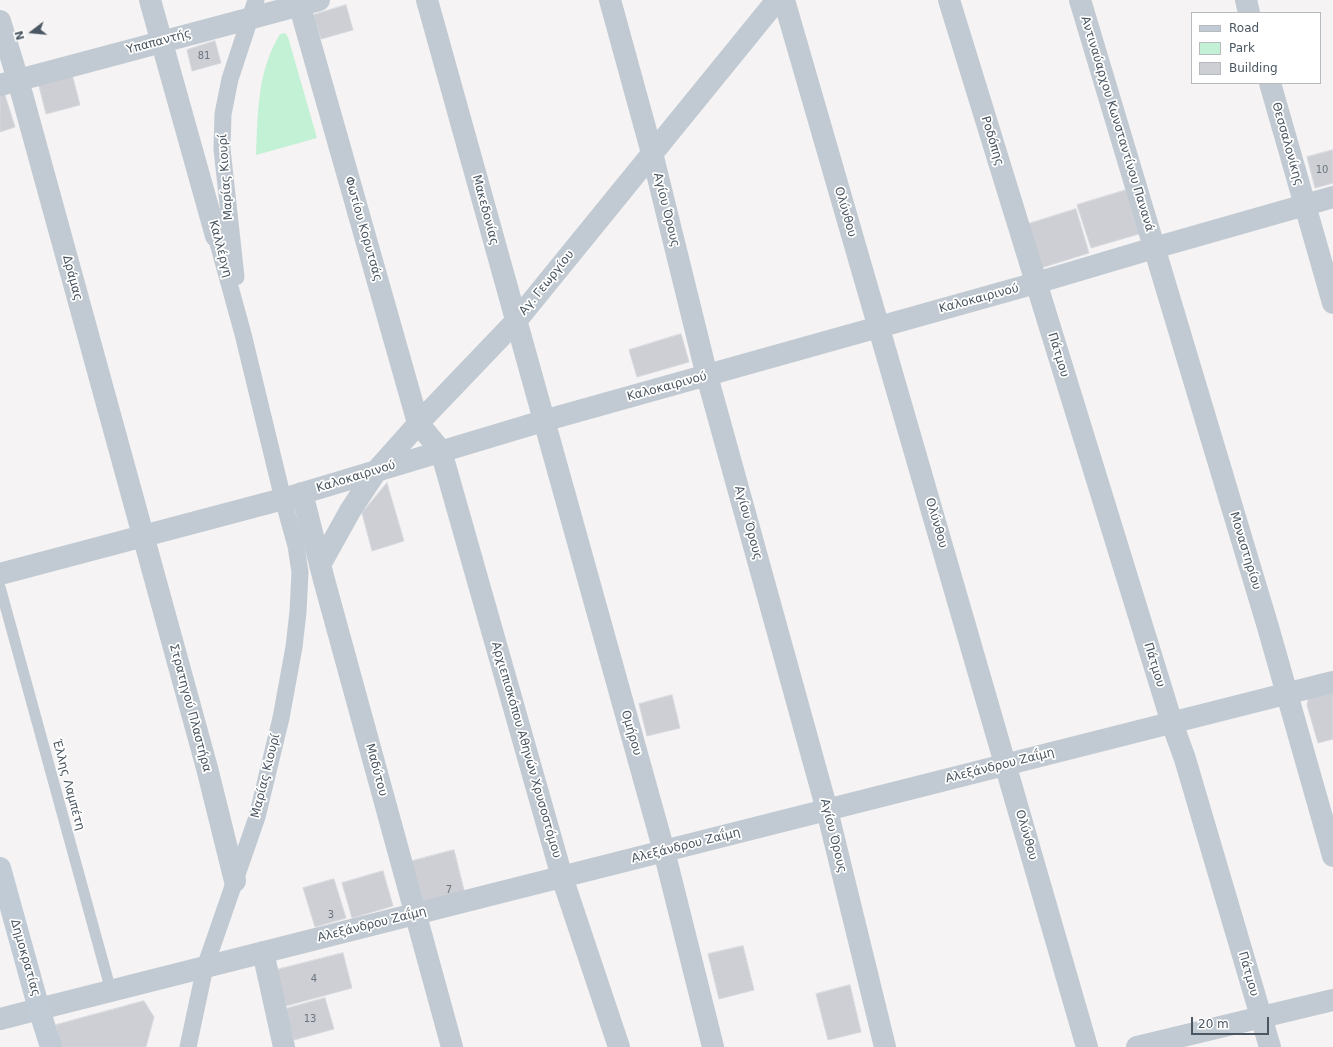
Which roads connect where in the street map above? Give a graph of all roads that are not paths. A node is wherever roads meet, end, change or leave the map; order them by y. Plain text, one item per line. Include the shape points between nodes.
1 (150, 0) edge
2 (427, 0) edge
3 (610, 0) edge
4 (777, 0) edge
5 (784, 0) edge
6 (949, 0) edge
7 (1080, 0) edge
8 (1246, 0) edge
9 (305, 2) edge
10 (253, 9) edge
11 (1249, 12) edge
12 (0, 21) edge
13 (162, 42) junction
14 (9, 83) edge
15 (1270, 84) edge
16 (652, 153) junction
17 (1333, 197) edge
18 (1305, 205) junction
19 (216, 236) joint
20 (1154, 248) junction
21 (1036, 283) junction
22 (1333, 302) edge
23 (516, 321) junction
24 (878, 326) junction
25 (243, 334) junction
26 (707, 376) junction
27 (543, 421) junction
28 (418, 423) junction
29 (441, 451) junction
30 (377, 470) junction
31 (292, 496) junction
32 (143, 535) junction
33 (320, 565) junction
34 (0, 574) edge
35 (0, 587) edge
36 (1333, 682) edge
37 (1286, 694) junction
38 (1172, 723) junction
39 (1006, 764) junction
40 (827, 810) junction
41 (664, 851) junction
42 (1333, 856) edge
43 (0, 868) edge
44 (562, 877) junction
45 (235, 881) junction
46 (416, 914) junction
47 (263, 952) junction
48 (205, 967) junction
49 (112, 991) junction
50 (1333, 1000) edge
51 (39, 1009) junction
52 (1261, 1017) junction
53 (0, 1019) edge
54 (51, 1047) edge
55 (188, 1047) edge
56 (284, 1047) edge
57 (452, 1047) edge
58 (619, 1047) edge
59 (713, 1047) edge
60 (885, 1047) edge
61 (1087, 1047) edge
62 (1137, 1047) edge
63 (1270, 1047) edge

1 - 13 street, Καλλέργη
2 - 23 street, Μακεδονίας
3 - 16 street, Αγίου Όρους
4 - 16 street, Αγ. Γεωργίου
5 - 24 street, Ολύνθου
6 - 21 street, Ροδόπης
7 - 20 street, Αντιναύαρχου Κωνσταντίνου Πανανά
8 - 11 street
9 - 10 street, Υπαπαντής
9 - 28 street, Φωτίου Κορυτσάς
10 - 13 street, Υπαπαντής
10 - 25 street, Μαρίας Κιουρί via 230,79 223,114 222,149
12 - 14 street, Δράμας
13 - 14 street, Υπαπαντής
13 - 19 street, Καλλέργη
14 - 32 street, Δράμας
15 - 18 street, Θεσσαλονίκης
16 - 23 street, Αγ. Γεωργίου
16 - 26 street, Αγίου Όρους
17 - 18 street, Καλοκαιρινού
18 - 20 street, Καλοκαιρινού
18 - 22 street, Θεσσαλονίκης
19 - 25 street, Καλλέργη
20 - 21 street, Καλοκαιρινού
20 - 37 street, Μοναστηρίου
21 - 24 street, Καλοκαιρινού
21 - 38 street, Πάτμου
23 - 27 street, Μακεδονίας
23 - 28 street, Αγ. Γεωργίου
24 - 26 street, Καλοκαιρινού
24 - 39 street, Ολύνθου
25 - 31 street, Καλλέργη
26 - 27 street, Καλοκαιρινού
26 - 40 street, Αγίου Όρους
27 - 29 street, Καλοκαιρινού
27 - 41 street, Ομήρου
28 - 29 street, Φωτίου Κορυτσάς
28 - 30 street, Αγ. Γεωργίου
29 - 30 street, Καλοκαιρινού
29 - 44 street, Αρχιεπισκόπου Αθηνών Χρυσοστόμου
30 - 31 street, Καλοκαιρινού
30 - 33 street, Αγ. Γεωργίου
31 - 32 street, Καλοκαιρινού
31 - 33 street, Μαδύτου
31 - 45 street, Μαρίας Κιουρί via 300,572 294,647 281,718 257,817
32 - 34 street, Καλοκαιρινού
32 - 45 street, Στρατηγού Πλαστήρα
33 - 46 street, Μαδύτου
35 - 49 lane, Έλλης Λαμπέτη
36 - 37 street, Αλεξάνδρου Ζαΐμη
37 - 38 street, Αλεξάνδρου Ζαΐμη
37 - 42 street, Μοναστηρίου
38 - 39 street, Αλεξάνδρου Ζαΐμη
38 - 52 street, Πάτμου via 1185,759
39 - 40 street, Αλεξάνδρου Ζαΐμη
39 - 61 street, Ολύνθου
40 - 41 street, Αλεξάνδρου Ζαΐμη
40 - 60 street, Αγίου Όρους
41 - 44 street, Αλεξάνδρου Ζαΐμη
41 - 59 street, Ομήρου
43 - 51 main road, Δημοκρατίας
44 - 46 street, Αλεξάνδρου Ζαΐμη
44 - 58 street, Αρχιεπισκόπου Αθηνών Χρυσοστόμου
45 - 48 street, Μαρίας Κιουρί
46 - 47 street, Αλεξάνδρου Ζαΐμη
46 - 57 street, Μαδύτου
47 - 48 street, Αλεξάνδρου Ζαΐμη
47 - 56 street
48 - 49 street, Αλεξάνδρου Ζαΐμη
48 - 55 street, Μαρίας Κιουρί
49 - 51 street, Αλεξάνδρου Ζαΐμη
50 - 52 street
51 - 53 street, Αλεξάνδρου Ζαΐμη
51 - 54 main road, Δημοκρατίας
52 - 62 street
52 - 63 street, Πάτμου

